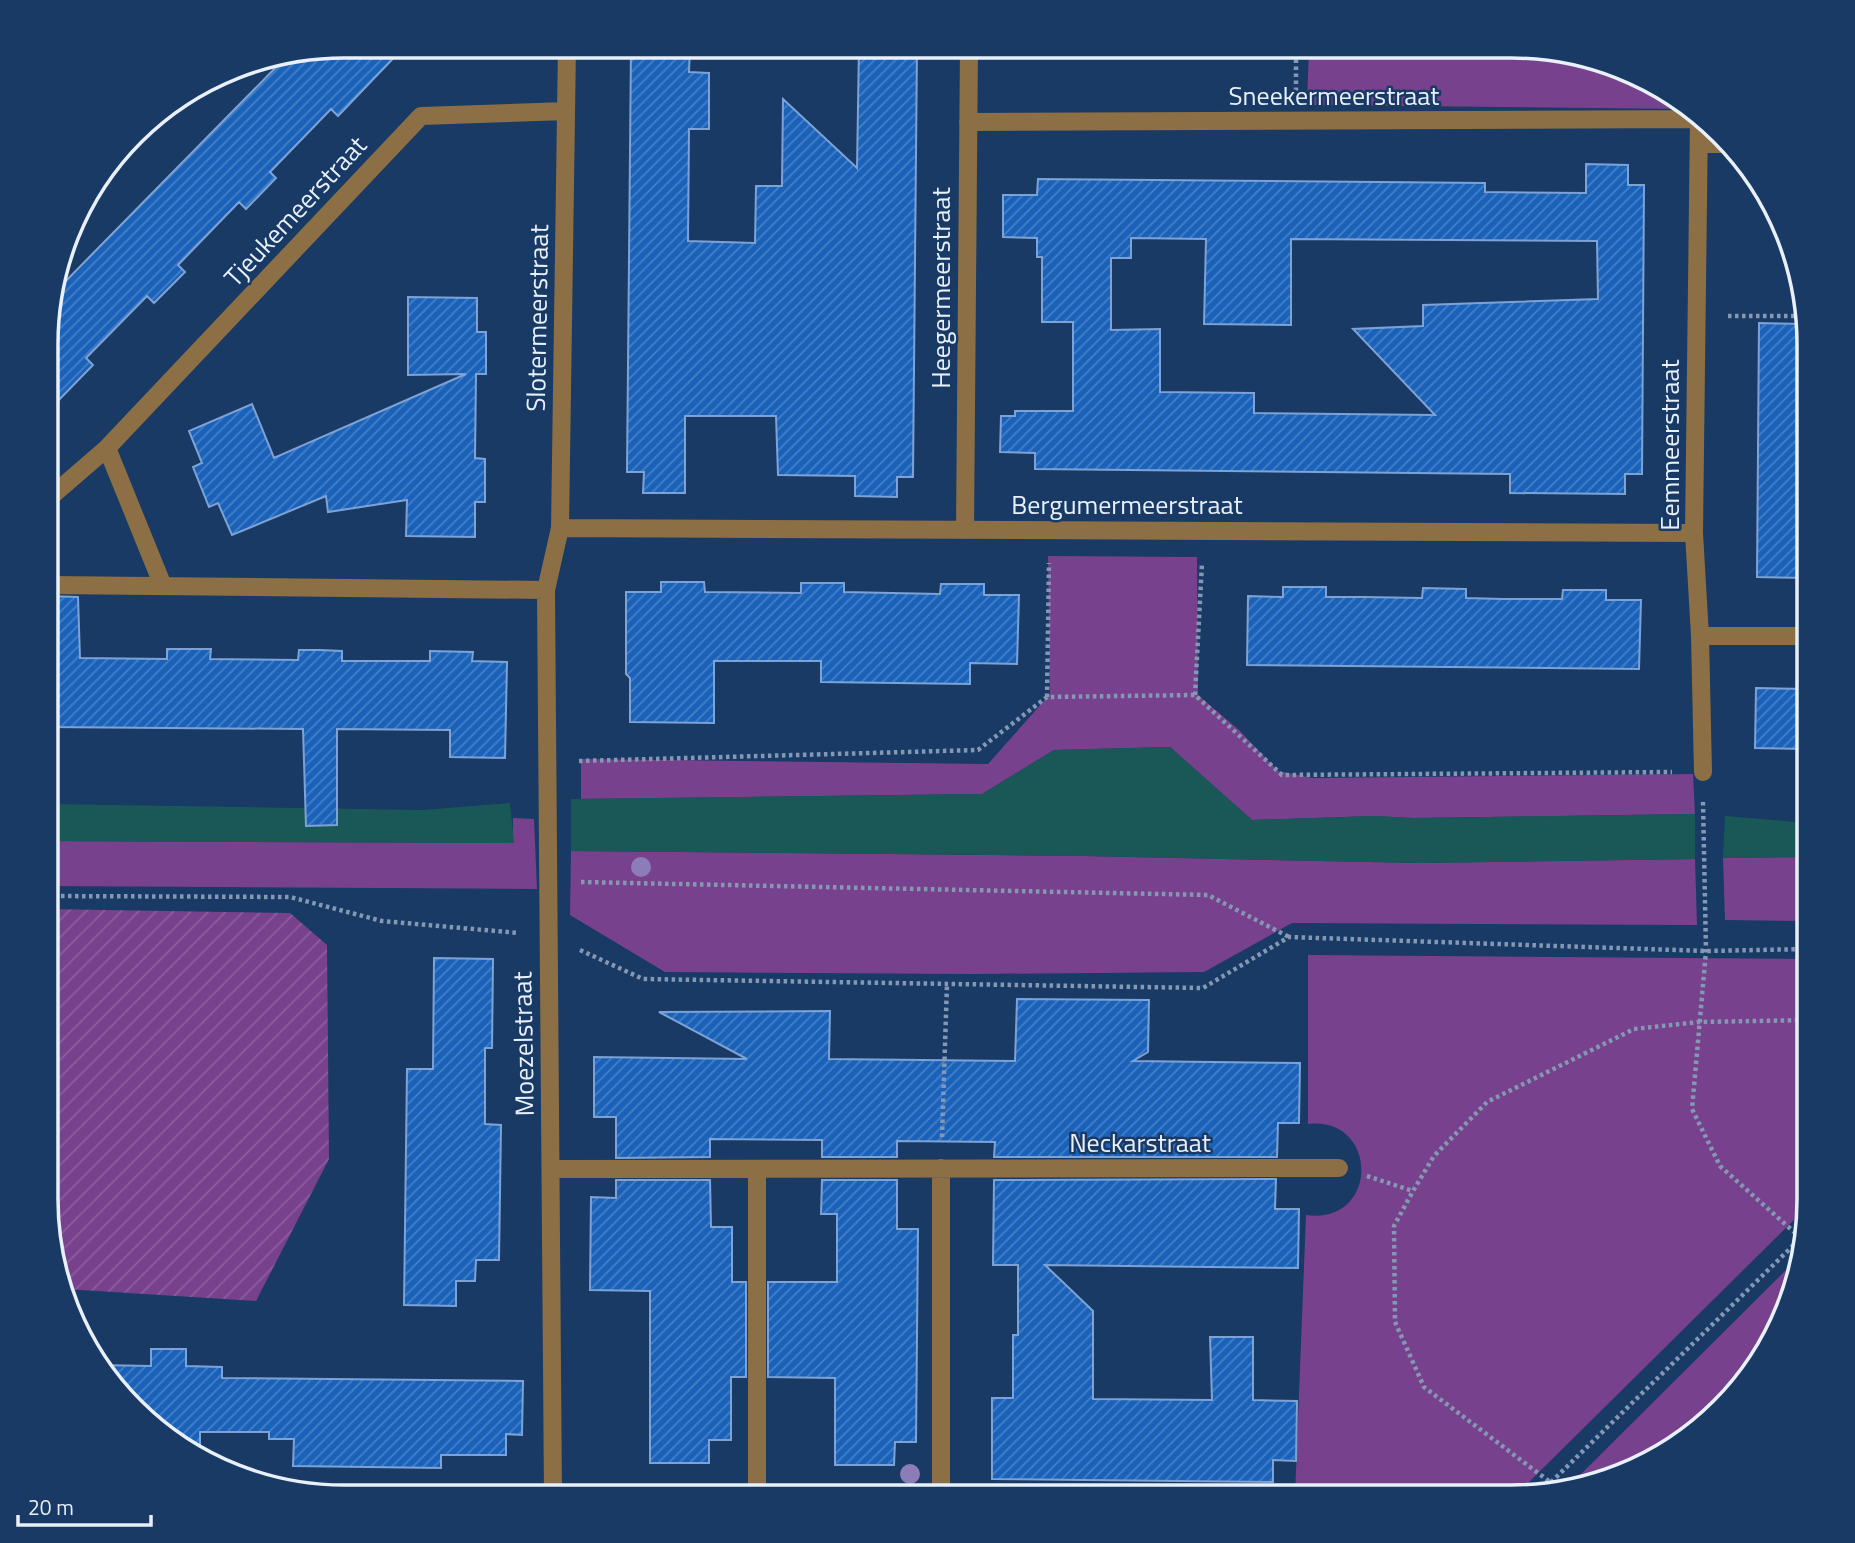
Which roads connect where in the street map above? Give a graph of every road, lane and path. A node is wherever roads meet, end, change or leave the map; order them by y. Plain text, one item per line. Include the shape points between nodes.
1 (567, 58) edge
2 (969, 58) edge
3 (1296, 58) edge
4 (566, 111) junction
5 (1687, 118) edge
6 (1295, 121) junction
7 (968, 122) junction
8 (1699, 128) edge
9 (1699, 144) junction
10 (1717, 144) edge
11 (1697, 316) junction
12 (1796, 316) edge
13 (107, 448) junction
14 (58, 490) edge
15 (560, 528) junction
16 (965, 530) junction
17 (1050, 530) junction
18 (1203, 531) junction
19 (1694, 533) junction
20 (58, 585) edge
21 (163, 586) junction
22 (546, 590) junction
23 (1700, 636) junction
24 (1797, 636) edge
25 (1195, 695) junction
26 (1047, 697) junction
27 (547, 761) junction
28 (1703, 772) joint
29 (1703, 806) dead end
30 (548, 881) junction
31 (58, 896) edge
32 (549, 935) junction
33 (1289, 937) junction
34 (1797, 949) edge
35 (1706, 951) junction
36 (947, 984) junction
37 (1797, 1020) edge
38 (1699, 1022) junction
39 (757, 1168) junction
40 (941, 1168) junction
41 (1339, 1168) joint
42 (551, 1169) junction
43 (1413, 1191) junction
44 (1796, 1231) edge
45 (1793, 1246) edge
46 (1550, 1482) joint
47 (553, 1485) edge
48 (757, 1485) edge
49 (942, 1485) edge

1 - 4 street, Slotermeerstraat
2 - 7 street, Heegermeerstraat
3 - 6 path
4 - 13 street, Tjeukemeerstraat via 421,116
4 - 15 street, Slotermeerstraat
5 - 6 street, Sneekermeerstraat
6 - 7 street, Sneekermeerstraat
7 - 16 street, Heegermeerstraat
8 - 9 street, Eemmeerstraat
9 - 10 street
9 - 11 street, Eemmeerstraat
11 - 12 path
11 - 19 street, Eemmeerstraat
13 - 14 street, Tjeukemeerstraat
13 - 21 street
15 - 16 street, Bergumermeerstraat
15 - 22 street, Slotermeerstraat
16 - 17 street, Bergumermeerstraat
17 - 18 street, Bergumermeerstraat
17 - 26 path
18 - 19 street, Bergumermeerstraat
18 - 25 path
19 - 23 street, Eemmeerstraat
20 - 21 street
21 - 22 street
22 - 27 street, Moezelstraat
23 - 24 street
23 - 28 street, Eemmeerstraat
25 - 26 path
25 - 28 path via 1282,775
26 - 27 path via 978,750
27 - 30 street, Moezelstraat
29 - 35 path
30 - 32 street, Moezelstraat
30 - 33 path via 1208,895
31 - 32 path via 290,897 382,921
32 - 36 path via 643,979
32 - 42 street, Moezelstraat
33 - 35 path
33 - 36 path via 1203,988
34 - 35 path
35 - 38 path
36 - 40 path
37 - 38 path
38 - 43 path via 1633,1028 1487,1102 1434,1156
38 - 44 path via 1692,1109 1720,1166
39 - 40 street, Neckarstraat
39 - 42 street, Neckarstraat
39 - 48 street
40 - 41 street, Neckarstraat
40 - 49 street
41 - 43 path
42 - 47 street, Moezelstraat
43 - 46 path via 1394,1226 1395,1322 1424,1387
45 - 46 path

